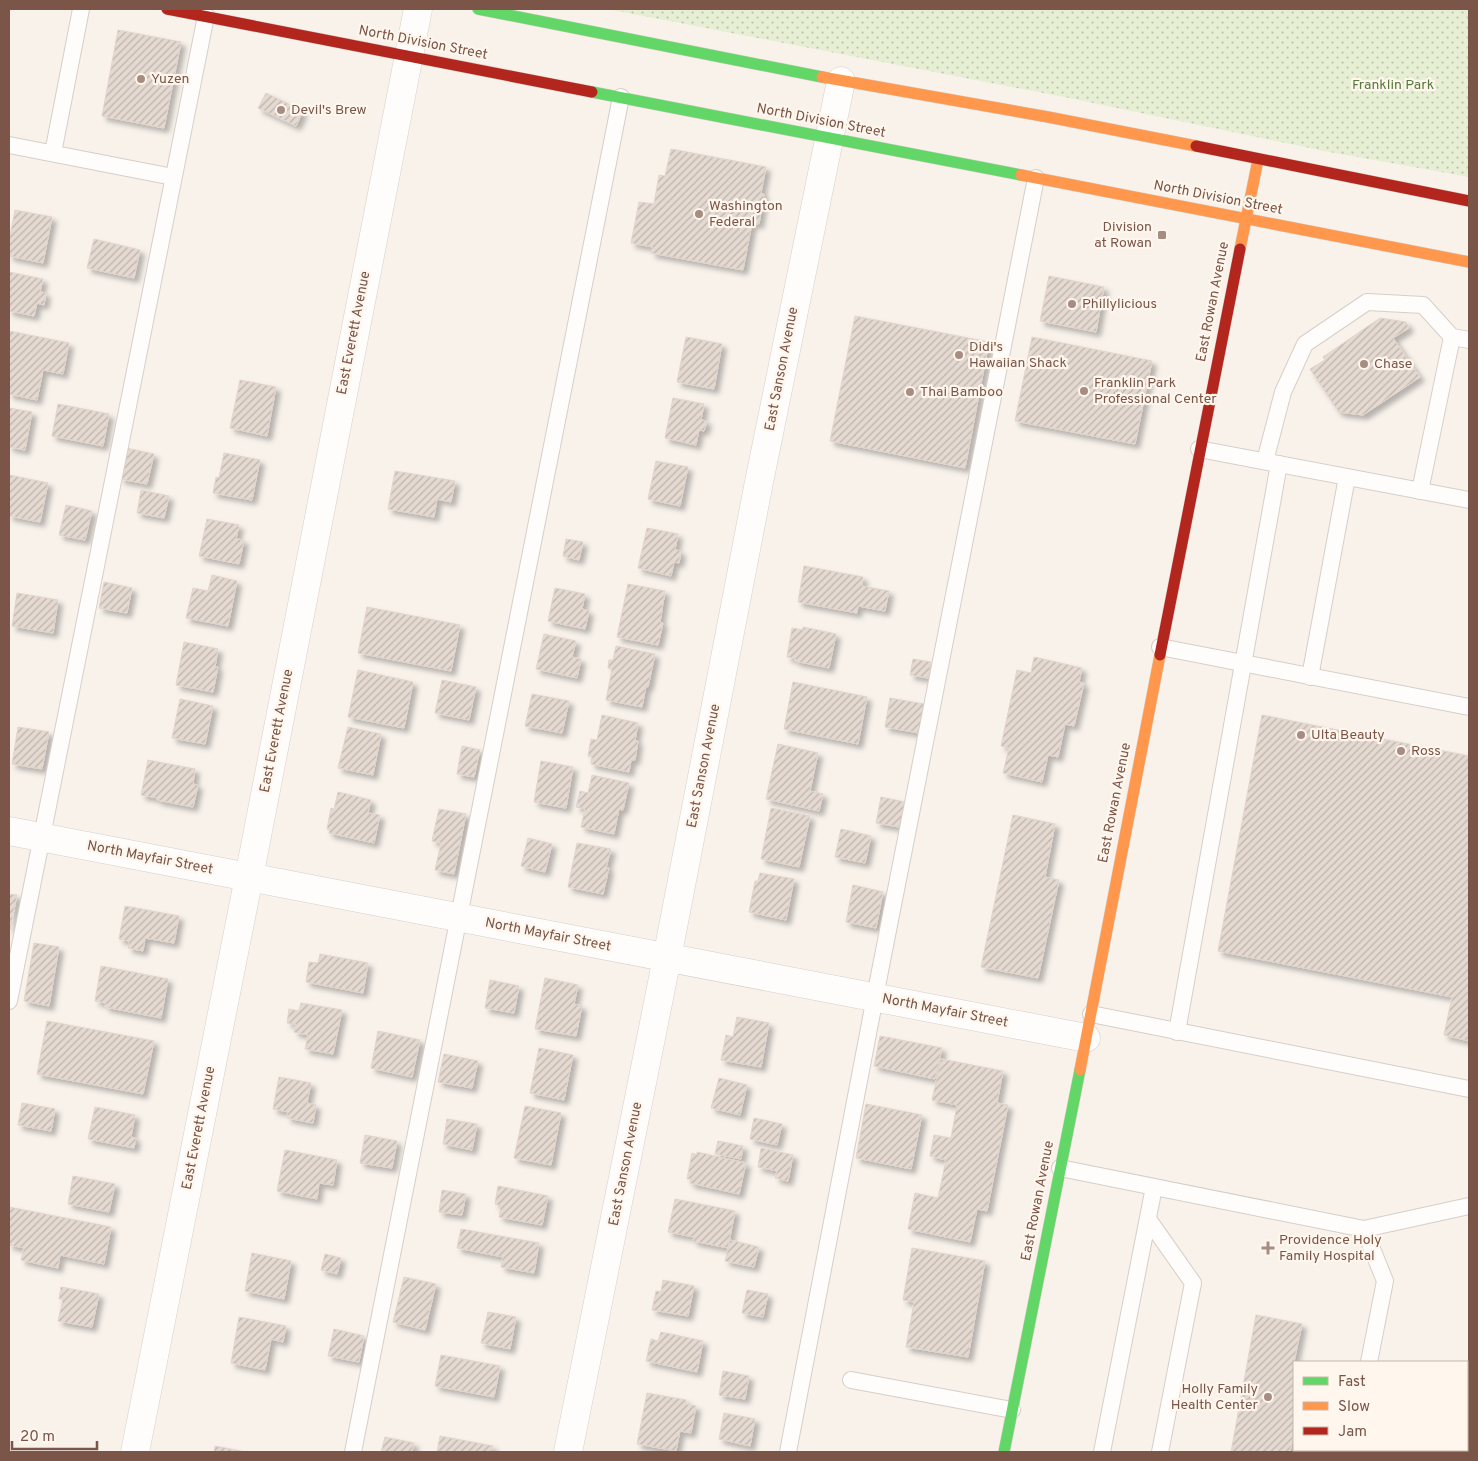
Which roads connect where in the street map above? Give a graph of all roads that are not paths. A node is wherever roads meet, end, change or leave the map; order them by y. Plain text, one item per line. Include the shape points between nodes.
1 (81, 9) edge
2 (167, 9) edge
3 (418, 9) edge
4 (478, 9) edge
5 (206, 16) junction
6 (408, 55) junction
7 (841, 81) junction
8 (621, 97) junction
9 (828, 137) junction
10 (9, 145) edge
11 (53, 153) junction
12 (1258, 160) junction
13 (173, 177) junction
14 (1036, 178) junction
15 (1469, 202) edge
16 (1245, 218) junction
17 (1469, 262) edge
18 (1452, 336) junction
19 (1469, 340) edge
20 (1199, 449) junction
21 (1272, 463) junction
22 (1347, 477) junction
23 (1420, 491) junction
24 (1469, 500) edge
25 (1160, 647) junction
26 (1243, 664) junction
27 (1310, 677) junction
28 (1469, 707) edge
29 (9, 831) edge
30 (41, 837) junction
31 (249, 878) junction
32 (458, 918) junction
33 (667, 958) junction
34 (875, 998) junction
35 (9, 1001) edge
36 (1088, 1026) junction
37 (1177, 1032) junction
38 (1469, 1089) edge
39 (1060, 1168) junction
40 (1154, 1187) junction
41 (1469, 1206) edge
42 (1148, 1219) junction
43 (1364, 1229) junction
44 (1369, 1361) edge
45 (851, 1380) dead end
46 (1012, 1410) junction
47 (135, 1452) edge
48 (353, 1452) edge
49 (568, 1452) edge
50 (788, 1452) edge
51 (1004, 1452) edge
52 (1102, 1452) edge
53 (1160, 1452) edge

1 - 11 lane
2 - 5 main road, North Division Street
3 - 6 street, East Everett Avenue
4 - 7 main road
5 - 6 main road, North Division Street
5 - 13 lane
6 - 8 main road, North Division Street
6 - 31 street, East Everett Avenue
7 - 9 street, East Sanson Avenue
7 - 12 main road via 1048,117
8 - 9 main road, North Division Street
8 - 32 lane
9 - 14 main road, North Division Street
9 - 33 street, East Sanson Avenue
10 - 11 lane
11 - 13 lane
12 - 15 main road
12 - 16 main road, East Rowan Avenue
13 - 30 lane
14 - 16 main road, North Division Street
14 - 34 lane
16 - 17 main road, North Division Street
16 - 20 main road, East Rowan Avenue
18 - 19 lane
18 - 21 lane via 1423,305 1367,302 1305,344 1283,392
18 - 23 lane
20 - 21 lane
20 - 25 main road, East Rowan Avenue
21 - 22 lane
21 - 26 lane
22 - 23 lane
22 - 27 lane
23 - 24 lane
25 - 26 lane
25 - 36 main road, East Rowan Avenue
26 - 27 lane
26 - 37 lane
27 - 28 lane
29 - 30 street, North Mayfair Street
30 - 31 street, North Mayfair Street
30 - 35 lane
31 - 32 street, North Mayfair Street
31 - 47 street, East Everett Avenue
32 - 33 street, North Mayfair Street
32 - 48 lane
33 - 34 street, North Mayfair Street
33 - 49 street, East Sanson Avenue
34 - 36 street, North Mayfair Street
34 - 50 lane
36 - 37 lane
36 - 39 main road, East Rowan Avenue
37 - 38 lane
39 - 40 lane
39 - 46 main road, East Rowan Avenue
40 - 42 lane
40 - 43 lane
41 - 43 lane
42 - 52 lane
42 - 53 lane via 1193,1283
43 - 44 lane via 1385,1281
45 - 46 lane
46 - 51 main road, East Rowan Avenue

